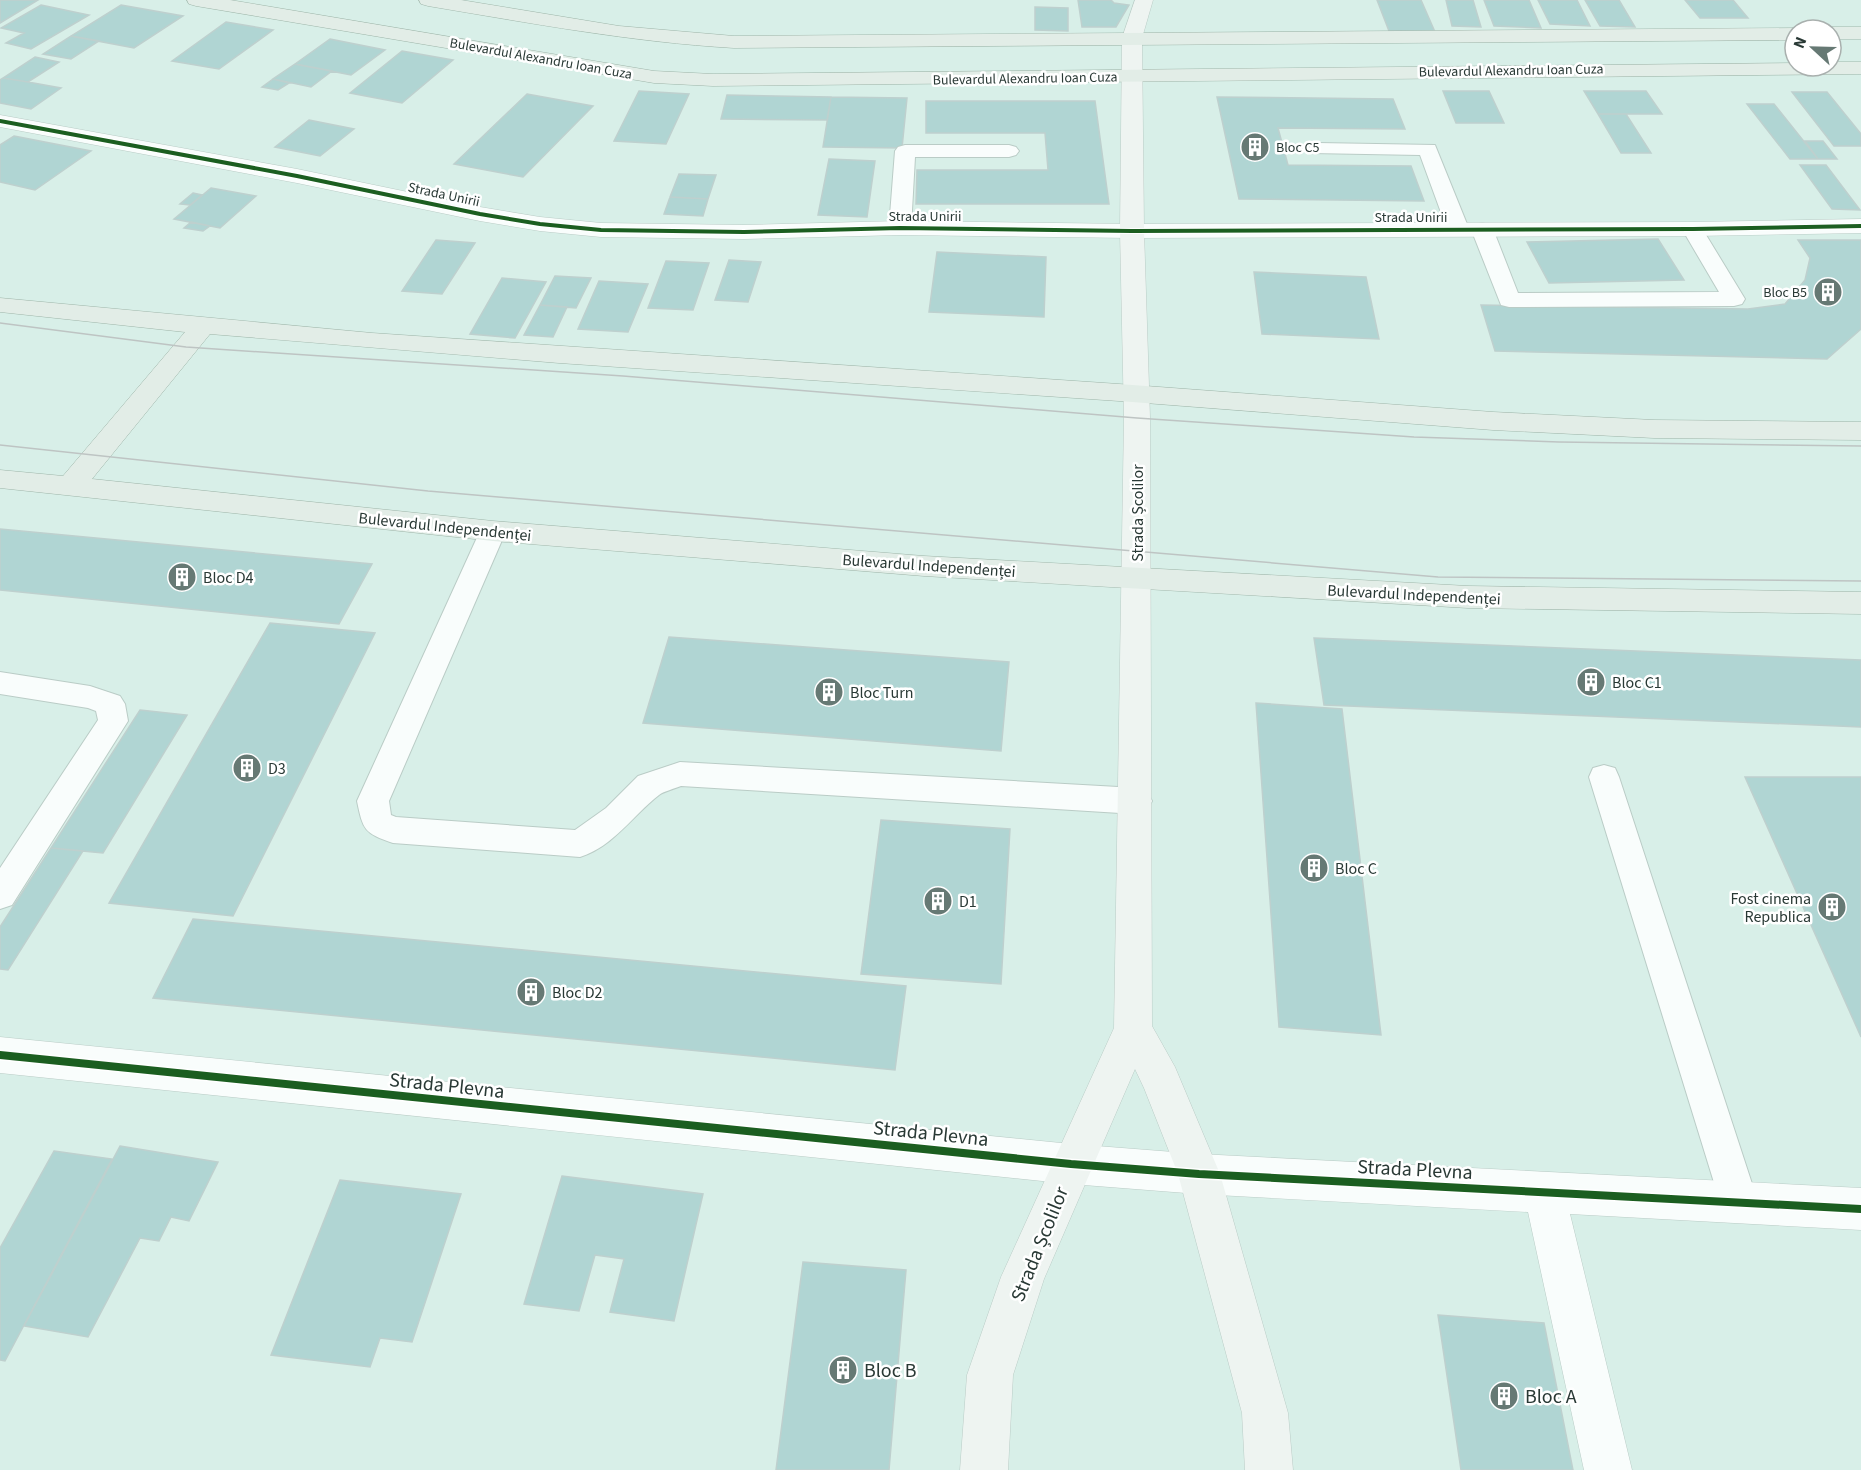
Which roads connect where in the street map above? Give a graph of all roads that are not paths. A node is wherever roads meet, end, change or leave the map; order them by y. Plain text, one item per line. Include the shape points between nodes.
1 (196, 0) edge
2 (428, 0) edge
3 (1144, 0) edge
4 (1843, 33) edge
5 (1861, 33) edge
6 (1783, 34) edge
7 (1132, 38) junction
8 (1861, 68) edge
9 (1132, 77) junction
10 (0, 121) edge
11 (1318, 148) dead end
12 (1009, 151) dead end
13 (1861, 226) edge
14 (900, 228) junction
15 (1458, 229) junction
16 (1482, 229) junction
17 (1693, 229) junction
18 (1132, 231) junction
19 (0, 305) edge
20 (202, 327) junction
21 (1137, 395) junction
22 (1861, 431) edge
23 (0, 479) edge
24 (70, 487) junction
25 (493, 531) junction
26 (1137, 579) junction
27 (1861, 603) edge
28 (0, 683) edge
29 (1604, 777) dead end
30 (1136, 801) junction
31 (0, 895) edge
32 (1133, 1028) junction
33 (0, 1055) edge
34 (1071, 1164) junction
35 (1200, 1174) junction
36 (1544, 1192) junction
37 (1739, 1202) junction
38 (1861, 1209) edge
39 (984, 1470) edge
40 (1269, 1470) edge
41 (1608, 1470) edge

1 - 9 main road, Bulevardul Alexandru Ioan Cuza via 654,77
2 - 7 main road via 632,34 699,41
3 - 7 main road, Strada Școlilor
4 - 5 main road
6 - 7 main road
7 - 9 main road, Strada Școlilor
8 - 9 main road, Bulevardul Alexandru Ioan Cuza
9 - 18 main road, Strada Școlilor
10 - 14 street, Strada Unirii via 540,224 670,232
11 - 15 lane via 1428,149
12 - 14 lane via 905,151
13 - 17 street, Strada Unirii
14 - 18 street, Strada Unirii
15 - 16 street, Strada Unirii
15 - 18 street, Strada Unirii
16 - 17 street, Strada Unirii
16 - 17 lane via 1509,300 1734,298
18 - 21 main road, Strada Școlilor
19 - 20 main road
20 - 21 main road
20 - 24 main road
21 - 22 main road via 1492,421 1654,429
21 - 26 main road, Strada Școlilor
23 - 24 main road, Bulevardul Independenței
24 - 25 main road, Bulevardul Independenței
25 - 26 main road, Bulevardul Independenței
25 - 30 lane via 373,801 377,823 393,830 580,843 617,817 649,785 680,774
26 - 27 main road, Bulevardul Independenței via 1468,597
26 - 30 main road, Strada Școlilor
28 - 31 lane via 90,697 110,704 113,721
29 - 37 lane
30 - 32 main road, Strada Școlilor
32 - 34 main road, Strada Școlilor
32 - 35 main road, Strada Școlilor via 1161,1080
33 - 34 street, Strada Plevna
34 - 35 street, Strada Plevna
34 - 39 main road, Strada Școlilor via 1023,1277 990,1375
35 - 36 street, Strada Plevna
35 - 40 main road, Strada Școlilor via 1265,1413
36 - 37 street, Strada Plevna
36 - 41 street
37 - 38 street, Strada Plevna

